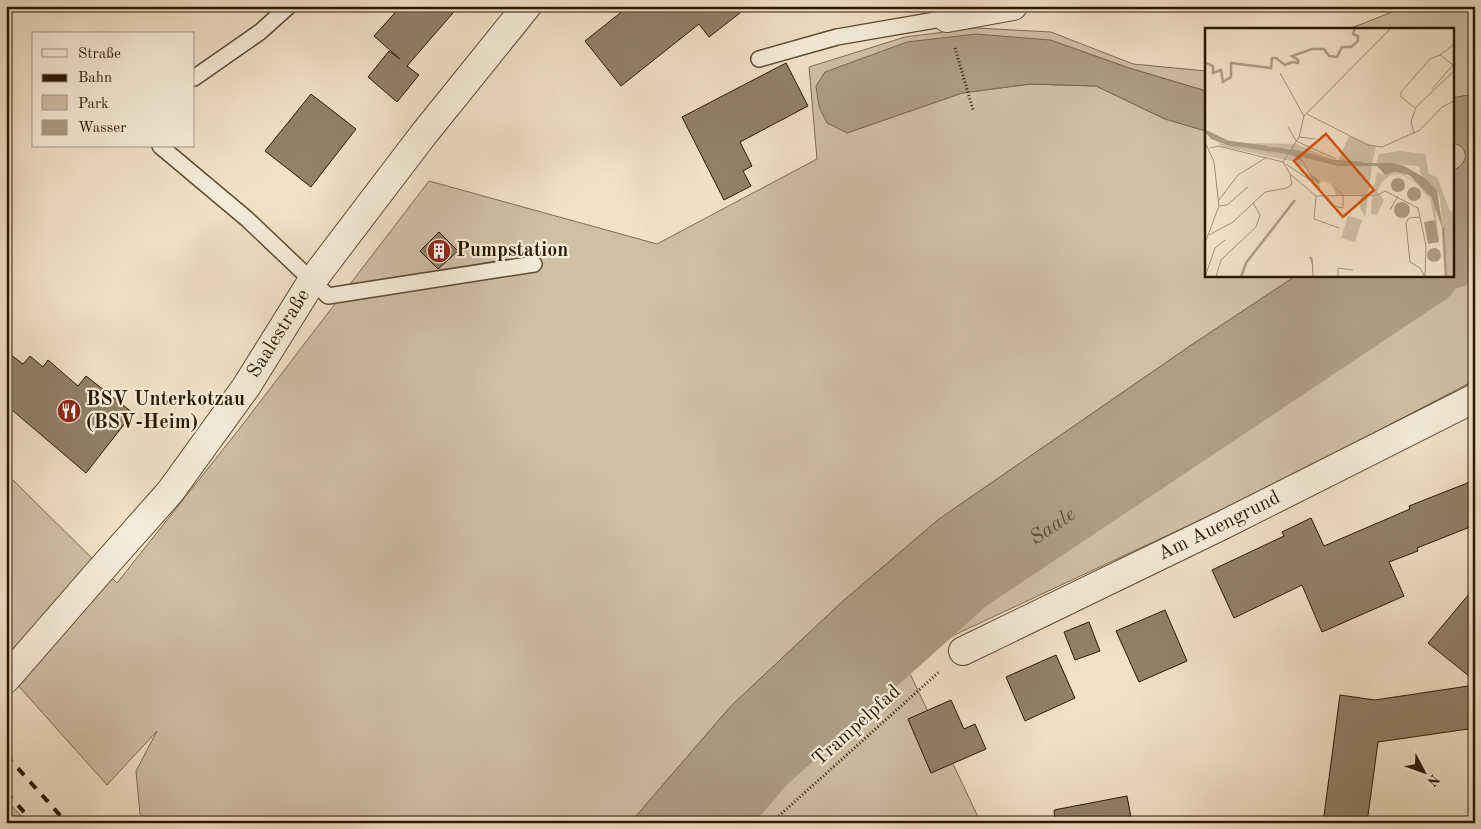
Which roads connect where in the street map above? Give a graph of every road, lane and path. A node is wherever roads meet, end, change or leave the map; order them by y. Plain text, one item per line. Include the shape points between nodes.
1 (289, 6) edge
2 (527, 6) edge
3 (1014, 6) edge
4 (949, 22) edge
5 (759, 59) dead end
6 (195, 77) edge
7 (973, 110) dead end
8 (162, 148) edge
9 (534, 264) dead end
10 (312, 282) junction
11 (1475, 398) edge
12 (963, 651) joint
13 (6, 679) edge
14 (771, 823) edge

1 - 6 lane via 260,32
2 - 10 street, Saalestraße via 423,135
3 - 4 street
4 - 5 lane via 837,36
4 - 7 path
8 - 10 lane via 247,219
9 - 10 lane via 328,296
10 - 13 street, Saalestraße via 246,387 170,492
11 - 12 street, Am Auengrund
12 - 14 path, Trampelpfad

